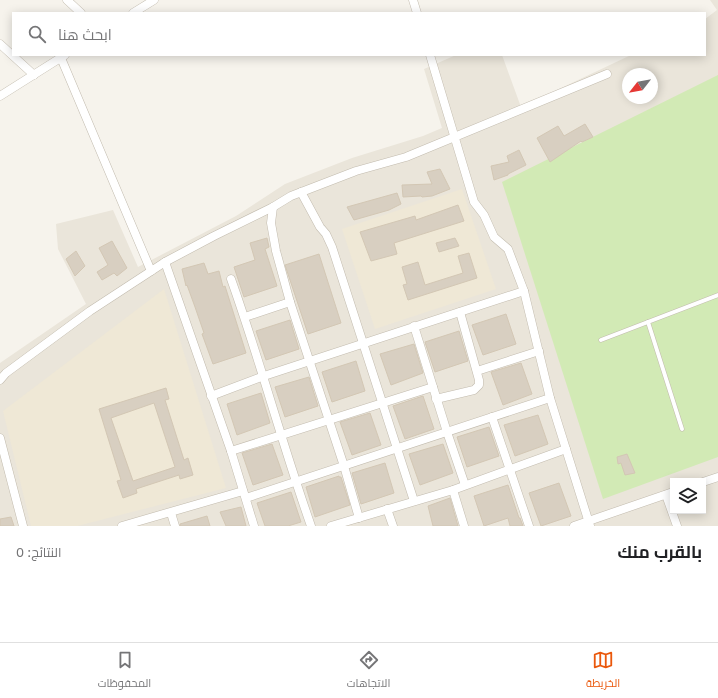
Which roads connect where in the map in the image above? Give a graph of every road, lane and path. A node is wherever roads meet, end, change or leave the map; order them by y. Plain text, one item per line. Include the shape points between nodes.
1 (68, 0) edge
2 (154, 0) edge
3 (412, 0) edge
4 (80, 12) edge
5 (135, 12) edge
6 (417, 12) edge
7 (0, 44) edge
8 (12, 55) edge
9 (13, 56) edge
10 (64, 56) edge
11 (430, 56) edge
12 (607, 74) dead end
13 (34, 75) junction
14 (0, 96) edge
15 (455, 138) junction
16 (301, 192) junction
17 (273, 207) junction
18 (165, 262) junction
19 (151, 271) junction
20 (231, 279) dead end
21 (524, 291) junction
22 (718, 295) edge
23 (290, 302) junction
24 (460, 312) junction
25 (244, 317) junction
26 (648, 322) junction
27 (414, 326) junction
28 (601, 340) dead end
29 (363, 343) junction
30 (539, 351) junction
31 (309, 361) junction
32 (477, 371) junction
33 (264, 376) junction
34 (0, 380) edge
35 (433, 387) junction
36 (211, 396) junction
37 (436, 398) junction
38 (550, 398) junction
39 (382, 403) junction
40 (492, 417) junction
41 (330, 420) junction
42 (682, 428) dead end
43 (447, 432) junction
44 (282, 436) junction
45 (0, 438) edge
46 (396, 449) junction
47 (566, 449) junction
48 (231, 451) junction
49 (344, 466) junction
50 (510, 469) junction
51 (718, 477) edge
52 (706, 481) edge
53 (296, 482) junction
54 (465, 485) junction
55 (453, 490) junction
56 (670, 494) edge
57 (245, 495) junction
58 (414, 501) junction
59 (387, 509) junction
60 (171, 513) junction
61 (674, 514) edge
62 (359, 518) junction
63 (589, 524) edge
64 (23, 526) edge
65 (122, 526) edge
66 (175, 526) edge
67 (254, 526) edge
68 (311, 526) edge
69 (331, 526) edge
70 (393, 526) edge
71 (464, 526) edge
72 (529, 526) edge
73 (574, 526) edge
74 (677, 526) edge

1 - 4 street
2 - 5 street
3 - 6 street
7 - 8 street
9 - 13 street
10 - 13 street
10 - 19 street
11 - 15 street
12 - 15 street
13 - 14 street
15 - 16 street
15 - 21 street via 474,202 484,215 494,237 508,249
16 - 17 street
16 - 29 street via 332,247
17 - 18 street
17 - 23 street via 270,224 272,237
18 - 19 street
18 - 36 street
19 - 34 street via 90,311
20 - 25 street
21 - 24 street
21 - 30 street
22 - 26 lane
23 - 25 street
23 - 31 street
24 - 27 street
24 - 32 street
25 - 33 street
26 - 28 lane
26 - 42 lane
27 - 29 street
27 - 35 street
29 - 31 street
29 - 39 street
30 - 32 street
30 - 38 street
31 - 33 street
31 - 41 street
32 - 37 street via 479,385 474,390
33 - 36 street
33 - 44 street
35 - 37 street
35 - 39 street
36 - 48 street
37 - 43 street
38 - 40 street
38 - 47 street
39 - 41 street
39 - 46 street
40 - 43 street
40 - 50 street
41 - 44 street
41 - 49 street
43 - 46 street
43 - 54 street
44 - 48 street
44 - 53 street
45 - 64 street
46 - 49 street
46 - 58 street
47 - 50 street
47 - 63 street
48 - 57 street
49 - 53 street
49 - 62 street
50 - 54 street
50 - 72 street
51 - 52 street
53 - 57 street
53 - 68 street
54 - 55 street
55 - 58 street
55 - 71 street
56 - 63 street
57 - 60 street
57 - 67 street
58 - 59 street
59 - 62 street
59 - 70 street
60 - 65 street
60 - 66 street
61 - 74 street
62 - 69 street
63 - 73 street

